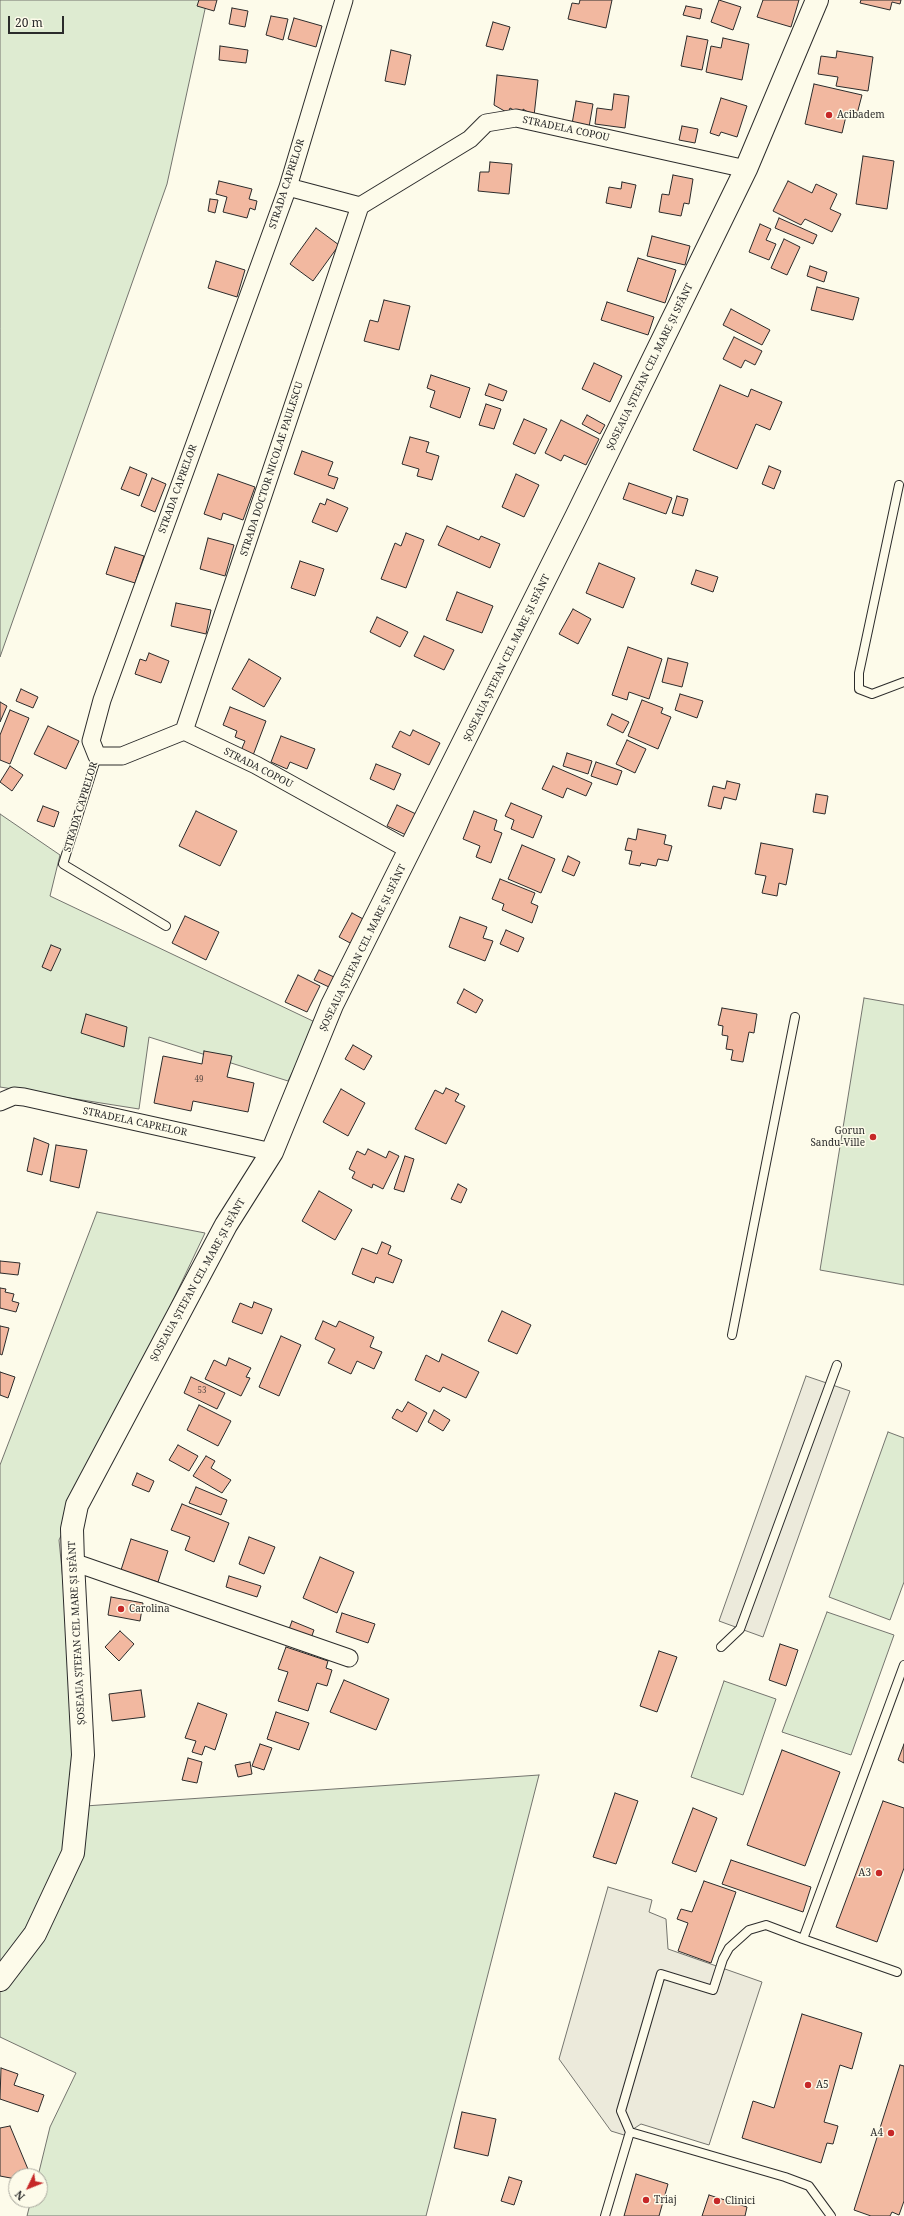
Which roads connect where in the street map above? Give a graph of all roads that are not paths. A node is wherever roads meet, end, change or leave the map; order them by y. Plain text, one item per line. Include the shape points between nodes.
1 (344, 0) edge
2 (817, 0) edge
3 (746, 169) junction
4 (288, 187) junction
5 (360, 206) junction
6 (899, 485) dead end
7 (904, 682) edge
8 (184, 731) junction
9 (97, 756) junction
10 (410, 851) junction
11 (166, 926) dead end
12 (794, 1017) dead end
13 (0, 1102) edge
14 (272, 1152) junction
15 (732, 1335) dead end
16 (837, 1365) dead end
17 (73, 1562) junction
18 (721, 1648) dead end
19 (349, 1658) dead end
20 (904, 1665) edge
21 (803, 1939) junction
22 (897, 1972) dead end
23 (0, 1980) edge
24 (630, 2132) junction
25 (605, 2216) edge
26 (831, 2216) edge

1 - 4 street, STRADA CAPRELOR
2 - 3 street, ȘOSEAUA ȘTEFAN CEL MARE ȘI SFÂNT
3 - 5 street, STRADELA COPOU via 516,118 486,123 470,138
3 - 10 street, ȘOSEAUA ȘTEFAN CEL MARE ȘI SFÂNT
4 - 5 street
4 - 9 street, STRADA CAPRELOR via 102,700 91,741
5 - 8 street, STRADA DOCTOR NICOLAE PAULESCU
6 - 7 lane via 859,673 860,689 872,694
8 - 9 street via 122,756
8 - 10 street, STRADA COPOU via 256,765
9 - 11 lane, STRADA CAPRELOR via 63,864
10 - 14 street, ȘOSEAUA ȘTEFAN CEL MARE ȘI SFÂNT via 332,1005
12 - 15 lane
13 - 14 street, STRADELA CAPRELOR via 14,1096 24,1097
14 - 17 street, ȘOSEAUA ȘTEFAN CEL MARE ȘI SFÂNT via 226,1225 77,1505 72,1529
16 - 18 lane via 740,1629
17 - 19 street
17 - 23 street, ȘOSEAUA ȘTEFAN CEL MARE ȘI SFÂNT via 83,1755 72,1853 35,1934
20 - 21 lane
21 - 22 lane
21 - 24 lane via 766,1925 749,1930 729,1948 713,1990 661,1974 621,2111
24 - 25 lane
24 - 26 lane via 809,2186

